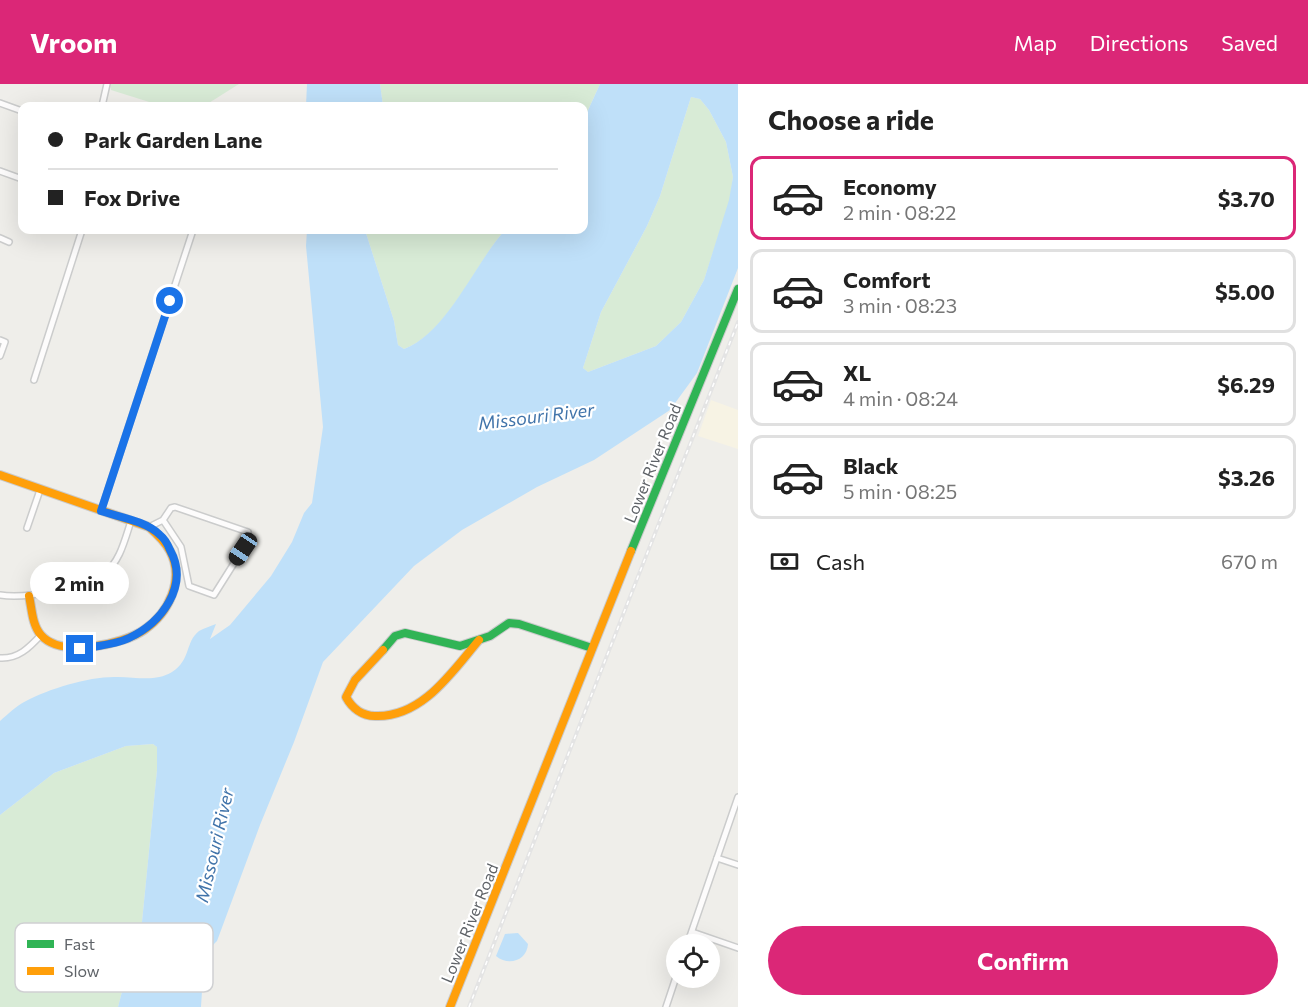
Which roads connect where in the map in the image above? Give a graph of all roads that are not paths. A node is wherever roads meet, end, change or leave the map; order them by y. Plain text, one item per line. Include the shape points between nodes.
1 (107, 84) edge
2 (103, 102) edge
3 (0, 103) edge
4 (18, 110) edge
5 (0, 171) edge
6 (18, 178) edge
7 (81, 234) edge
8 (192, 234) edge
9 (0, 238) edge
10 (9, 242) dead end
11 (738, 289) edge
12 (0, 340) edge
13 (0, 356) edge
14 (34, 381) dead end
15 (0, 475) edge
16 (40, 490) junction
17 (101, 511) junction
18 (163, 520) junction
19 (131, 521) junction
20 (149, 527) junction
21 (27, 528) dead end
22 (0, 595) edge
23 (29, 596) junction
24 (41, 635) junction
25 (479, 640) junction
26 (592, 648) junction
27 (0, 658) edge
28 (738, 797) edge
29 (717, 858) junction
30 (738, 865) edge
31 (692, 932) joint
32 (738, 948) edge
33 (672, 988) edge
34 (450, 1007) edge
35 (666, 1007) edge

1 - 2 street
3 - 4 street
5 - 6 street
7 - 14 street
8 - 17 street
9 - 10 street
11 - 26 street, Lower River Road
12 - 13 street via 5,342
15 - 16 street
16 - 17 street
16 - 21 street
17 - 19 street
18 - 18 street via 171,508 180,507 248,532 243,549 214,595 189,586 181,547
18 - 20 street
19 - 20 street
19 - 23 street via 115,561 104,574 87,583
20 - 24 street via 167,543 177,571 174,594 158,619 126,640 80,649 65,648
22 - 23 street
23 - 24 street
24 - 27 street via 29,649
25 - 25 street via 459,646 405,633 394,636 354,680 346,697 350,705 365,715 396,716 428,696
25 - 26 street via 509,623
26 - 34 street, Lower River Road
28 - 29 street
29 - 30 street
29 - 31 street
31 - 32 street
33 - 35 street

